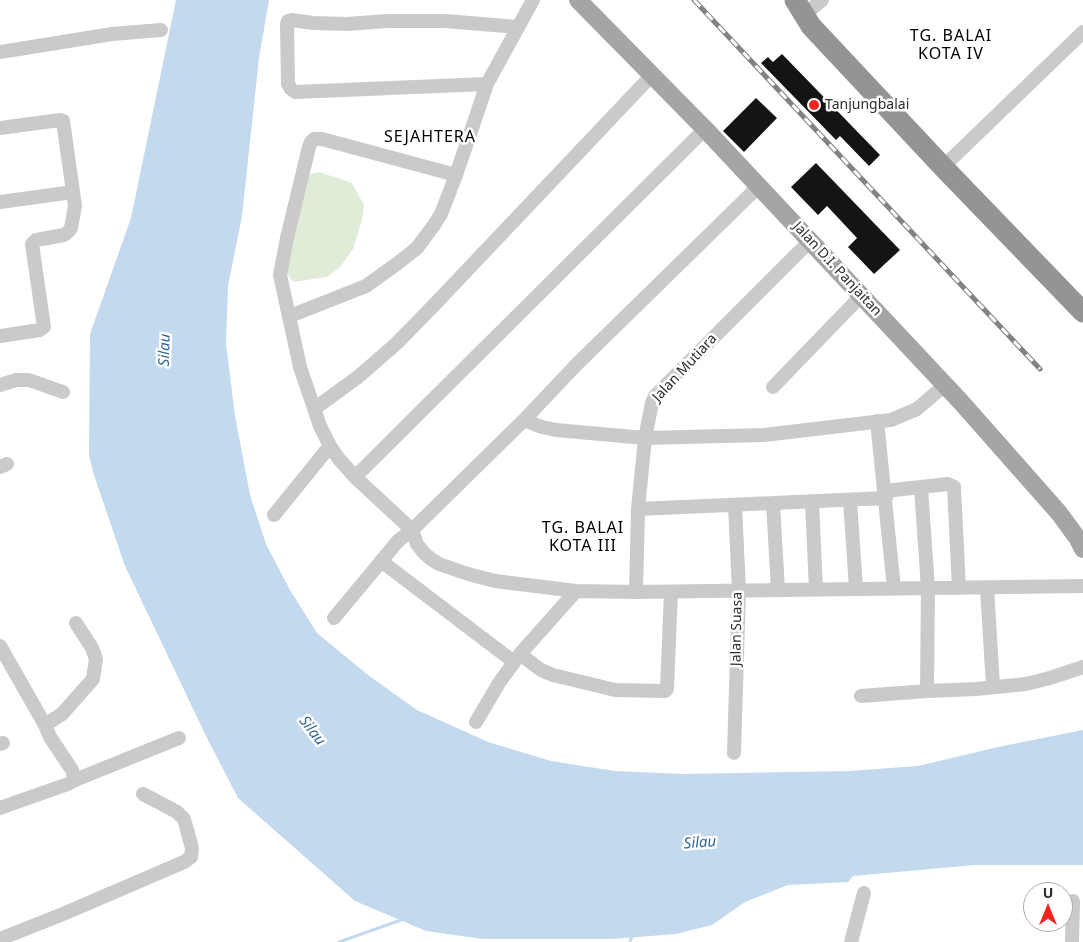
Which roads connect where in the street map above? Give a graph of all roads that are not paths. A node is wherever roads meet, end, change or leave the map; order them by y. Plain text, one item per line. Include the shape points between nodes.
1 (533, 0) edge
2 (578, 0) edge
3 (822, 0) edge
4 (799, 8) edge
5 (518, 27) junction
6 (161, 30) dead end
7 (1083, 32) edge
8 (0, 52) edge
9 (653, 74) junction
10 (487, 84) junction
11 (0, 128) edge
12 (705, 129) junction
13 (943, 167) junction
14 (456, 175) junction
15 (759, 186) junction
16 (73, 192) junction
17 (0, 202) edge
18 (810, 241) junction
19 (862, 295) junction
20 (1083, 312) edge
21 (290, 316) junction
22 (0, 336) edge
23 (0, 385) edge
24 (945, 385) junction
25 (773, 387) dead end
26 (63, 392) dead end
27 (314, 409) junction
28 (524, 420) junction
29 (878, 421) junction
30 (645, 438) junction
31 (330, 446) junction
32 (355, 477) junction
33 (921, 488) junction
34 (885, 495) junction
35 (850, 500) junction
36 (812, 502) junction
37 (773, 503) junction
38 (735, 505) junction
39 (638, 509) junction
40 (274, 515) dead end
41 (412, 530) junction
42 (1083, 549) edge
43 (381, 561) junction
44 (1083, 586) edge
45 (928, 588) junction
46 (959, 588) junction
47 (987, 588) junction
48 (856, 589) junction
49 (894, 589) junction
50 (576, 590) junction
51 (778, 590) junction
52 (816, 590) junction
53 (739, 591) junction
54 (636, 592) junction
55 (671, 592) junction
56 (334, 618) dead end
57 (76, 623) dead end
58 (0, 646) edge
59 (517, 658) junction
60 (1083, 667) edge
61 (993, 686) junction
62 (927, 691) junction
63 (861, 696) dead end
64 (476, 722) dead end
65 (46, 725) junction
66 (179, 738) dead end
67 (734, 753) dead end
68 (75, 780) junction
69 (143, 794) dead end
70 (0, 808) edge
71 (864, 893) dead end
72 (0, 939) edge
73 (850, 942) edge

1 - 5 street
2 - 9 main road, Jalan D.I. Panjaitan
3 - 4 street
4 - 13 highway
5 - 10 street
5 - 10 street via 445,21 347,24 292,20 286,24 288,84 295,92
6 - 8 street via 112,34
7 - 13 street
9 - 12 main road, Jalan D.I. Panjaitan
9 - 27 street via 397,343
10 - 14 street
11 - 16 street via 62,120
12 - 15 main road, Jalan D.I. Panjaitan
12 - 32 street
13 - 20 highway
14 - 21 street via 441,214 410,253 366,286
14 - 21 street via 314,139 280,275
15 - 18 main road, Jalan D.I. Panjaitan
15 - 28 street
16 - 17 street
16 - 22 street via 75,206 68,232 36,240 32,244 44,327
18 - 19 main road, Jalan D.I. Panjaitan
18 - 30 street, Jalan Mutiara via 655,396
19 - 24 main road, Jalan D.I. Panjaitan
19 - 25 street
21 - 27 street via 300,367
23 - 26 street via 30,380
24 - 29 street via 916,409 891,420
24 - 42 main road, Jalan D.I. Panjaitan via 1059,513
27 - 31 street
28 - 30 street via 556,430
28 - 41 street
29 - 30 street via 764,435
29 - 34 street
30 - 39 street, Jalan Mutiara
31 - 32 street
31 - 40 street
32 - 41 street
33 - 34 street
33 - 45 street
33 - 46 street via 948,484 954,487
34 - 35 street
34 - 49 street
35 - 36 street
35 - 48 street
36 - 37 street
36 - 52 street
37 - 38 street
37 - 51 street
38 - 39 street
38 - 53 street, Jalan Suasa
39 - 54 street, Jalan Mutiara
41 - 43 street
41 - 50 street via 424,553 439,564 495,581
43 - 56 street
43 - 59 street
44 - 47 street
45 - 46 street
45 - 49 street
45 - 62 street
46 - 47 street
47 - 61 street
48 - 49 street
48 - 52 street
50 - 54 street
50 - 59 street
51 - 52 street
51 - 53 street
53 - 55 street
53 - 67 street, Jalan Suasa
54 - 55 street
55 - 59 street via 668,689 665,691 615,690 554,675
57 - 65 street via 96,659 92,679 62,714
58 - 65 street
59 - 64 street
60 - 61 street via 1026,684
61 - 62 street
62 - 63 street
65 - 68 street
66 - 68 street
68 - 70 street
69 - 72 street via 184,819 192,848 191,857
71 - 73 street

